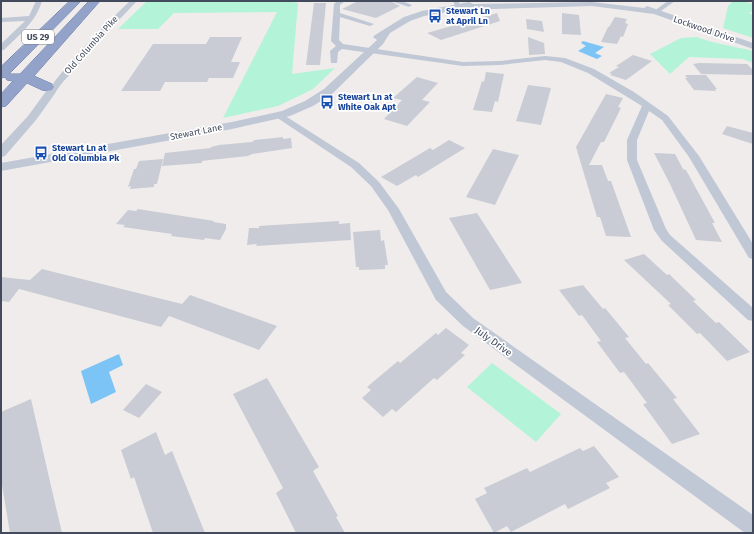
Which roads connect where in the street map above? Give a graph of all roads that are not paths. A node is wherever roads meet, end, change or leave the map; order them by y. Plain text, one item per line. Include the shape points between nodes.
1 (39, 1) edge
2 (76, 1) edge
3 (95, 1) edge
4 (134, 1) edge
5 (342, 1) edge
6 (394, 1) edge
7 (672, 1) edge
8 (523, 3) edge
9 (457, 4) edge
10 (409, 5) dead end
11 (656, 12) junction
12 (336, 14) junction
13 (31, 18) junction
14 (1, 20) edge
15 (370, 24) dead end
16 (341, 46) junction
17 (753, 46) edge
18 (1, 48) edge
19 (369, 51) junction
20 (42, 58) junction
21 (334, 61) dead end
22 (1, 74) edge
23 (1, 77) edge
24 (25, 78) junction
25 (49, 89) junction
26 (1, 103) edge
27 (647, 105) junction
28 (279, 115) junction
29 (1, 139) edge
30 (1, 153) edge
31 (1, 167) edge
32 (753, 255) edge
33 (753, 316) edge
34 (753, 527) edge

1 - 13 street
2 - 22 highway, US 29
3 - 20 highway, US 29
4 - 25 street, Old Columbia Pike
5 - 12 street via 337,4
6 - 10 street
7 - 11 street
8 - 9 street, Stewart Lane via 486,7
8 - 11 street, Stewart Lane via 600,4
9 - 19 street, Stewart Lane via 407,19 386,33 382,41
11 - 17 street, Lockwood Drive
12 - 15 street
12 - 16 street via 335,41
13 - 14 street
13 - 18 street
16 - 19 street
16 - 21 street via 334,51
19 - 27 street via 462,64 544,58 562,60 591,71
19 - 28 street, Stewart Lane via 334,88 315,101
20 - 24 highway, US 29
20 - 25 highway via 41,72
23 - 24 highway
24 - 25 highway
24 - 26 highway, US 29
25 - 29 street, Old Columbia Pike
25 - 30 street, Old Columbia Pike via 32,118
27 - 32 street via 665,118 694,156
27 - 33 street via 632,140 632,160 660,230
28 - 31 street, Stewart Lane
28 - 34 street, July Drive via 355,165 375,184 393,209 441,296 468,322

